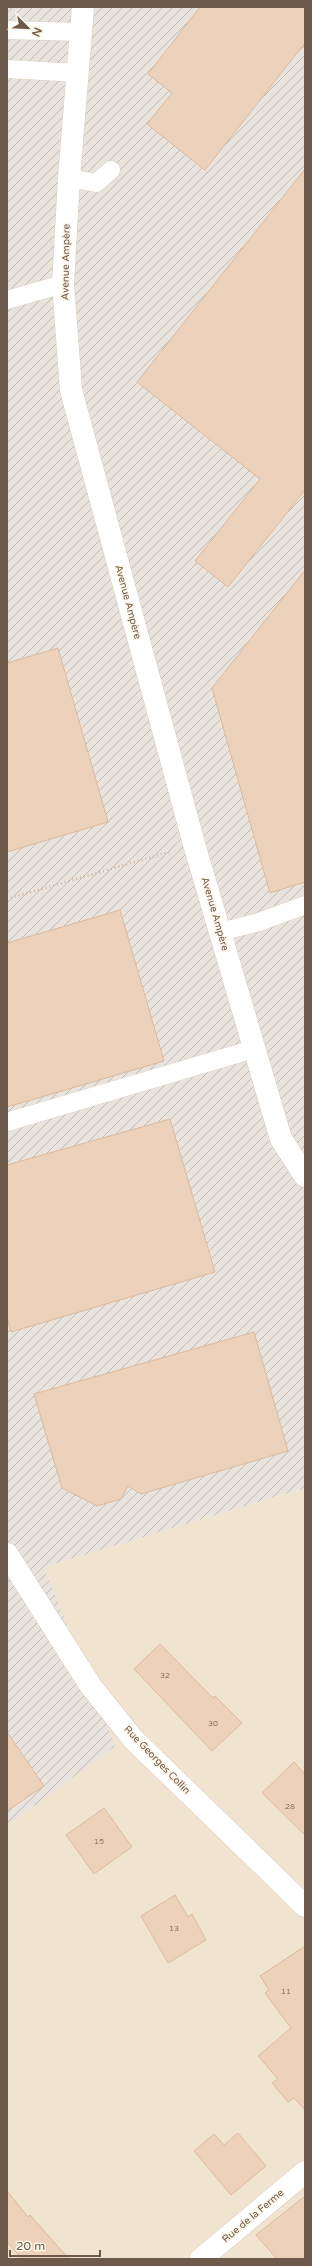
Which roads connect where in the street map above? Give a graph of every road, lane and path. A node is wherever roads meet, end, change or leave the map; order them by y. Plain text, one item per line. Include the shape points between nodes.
1 (83, 7) edge
2 (7, 30) edge
3 (81, 32) junction
4 (7, 69) edge
5 (78, 73) junction
6 (111, 170) dead end
7 (69, 178) junction
8 (63, 284) junction
9 (7, 300) edge
10 (194, 844) junction
11 (7, 899) edge
12 (305, 905) edge
13 (220, 932) junction
14 (254, 1049) junction
15 (7, 1122) edge
16 (305, 1176) edge
17 (7, 1554) edge
18 (305, 1906) edge
19 (305, 2172) edge
20 (201, 2259) edge

1 - 3 street, Avenue Ampère
2 - 3 lane
3 - 5 street, Avenue Ampère
4 - 5 lane
5 - 7 street, Avenue Ampère
6 - 7 lane via 96,182
7 - 8 street, Avenue Ampère
8 - 9 lane
8 - 10 street, Avenue Ampère via 70,390
10 - 11 path
10 - 13 street, Avenue Ampère
12 - 13 lane via 259,922
13 - 14 street, Avenue Ampère
14 - 15 lane
14 - 16 street, Avenue Ampère via 281,1139
17 - 18 street, Rue Georges Collin via 90,1685 133,1739
19 - 20 street, Rue de la Ferme

